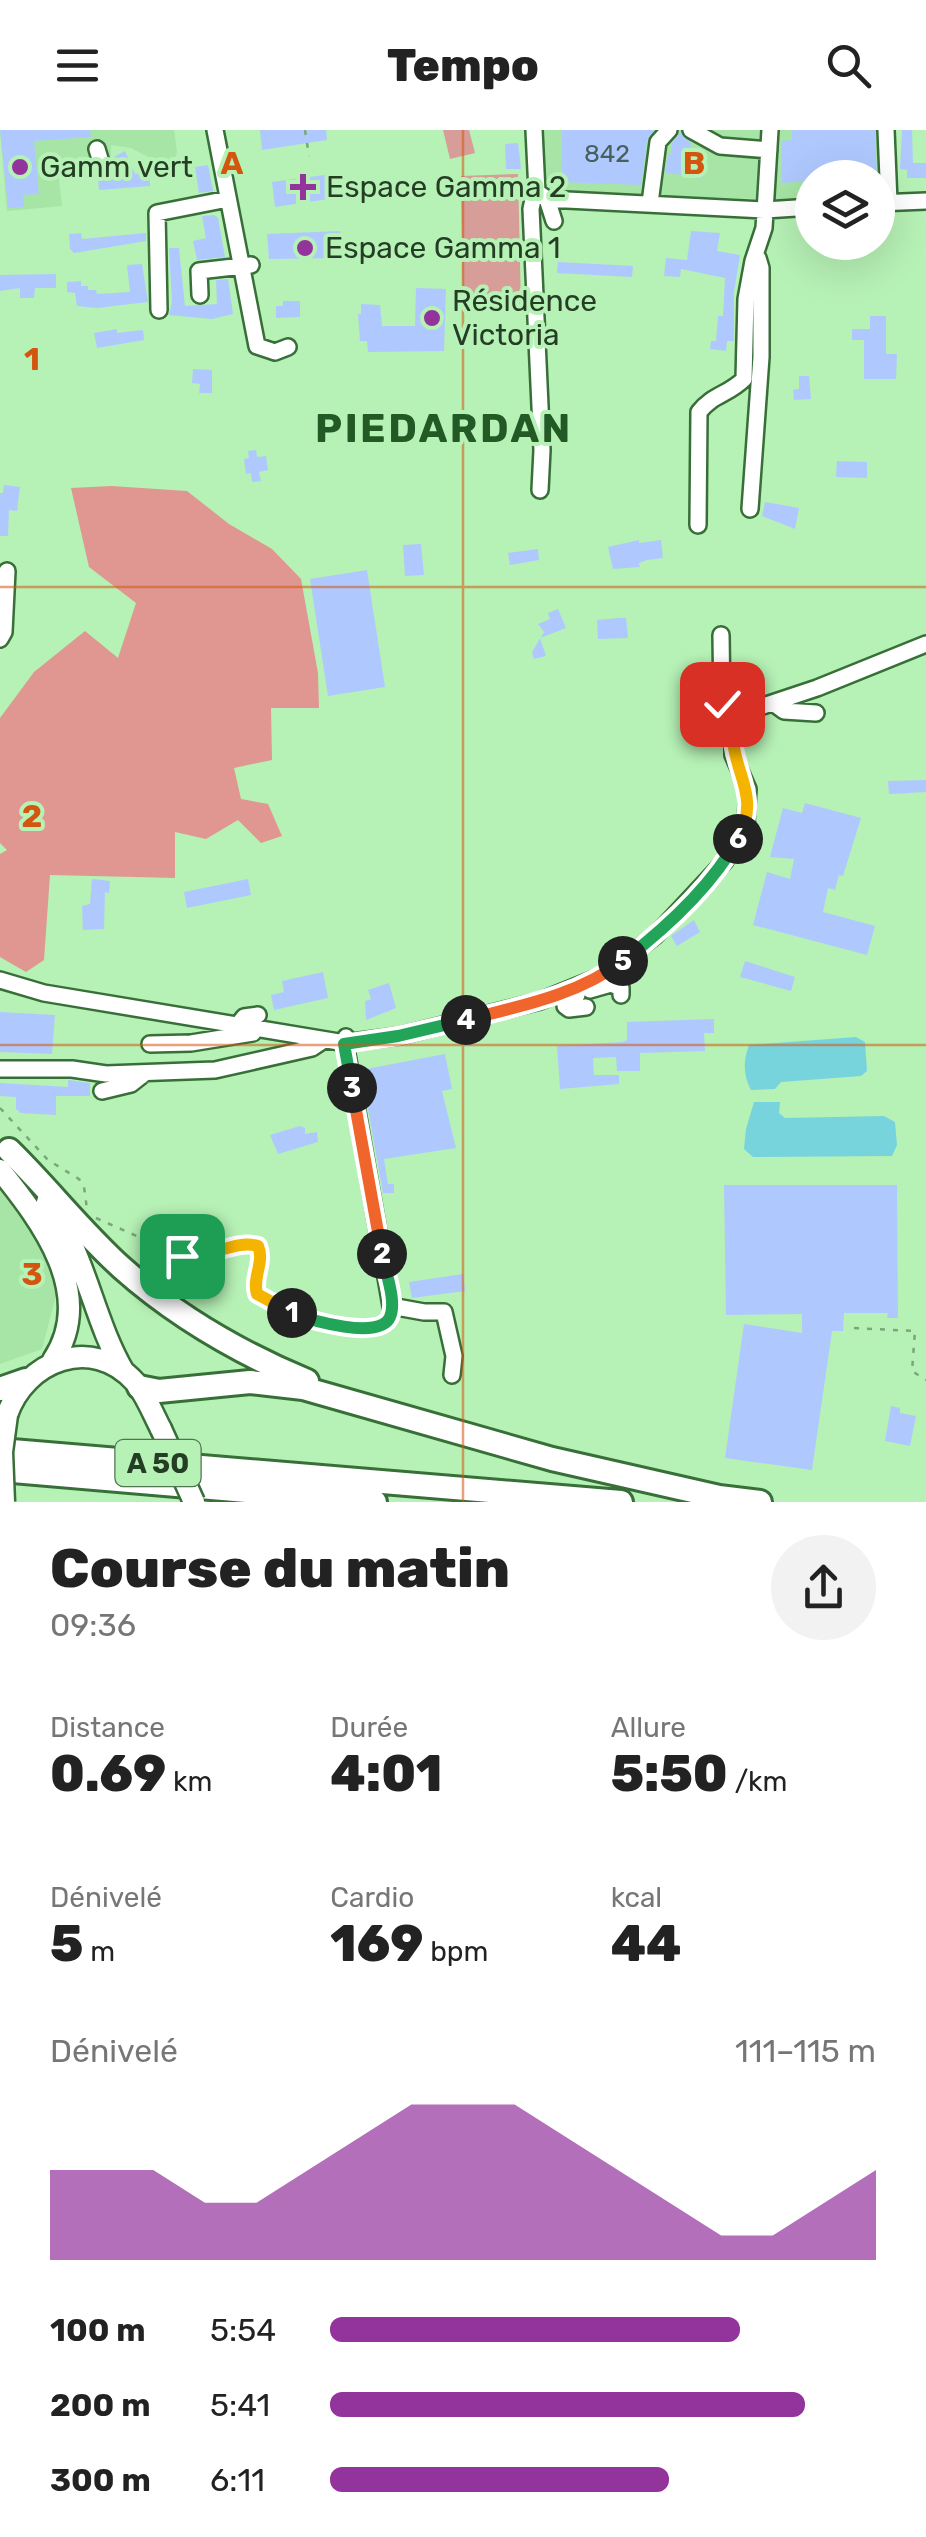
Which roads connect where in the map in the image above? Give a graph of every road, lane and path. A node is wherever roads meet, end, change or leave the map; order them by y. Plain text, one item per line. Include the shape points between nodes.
1 (215, 130) edge
2 (305, 130) edge
3 (534, 130) edge
4 (669, 130) edge
5 (886, 130) edge
6 (694, 131) edge
7 (767, 132) edge
8 (768, 150) junction
9 (309, 156) dead end
10 (885, 160) edge
11 (536, 183) junction
12 (228, 199) junction
13 (548, 199) junction
14 (926, 201) edge
15 (895, 202) edge
16 (650, 203) junction
17 (795, 208) edge
18 (765, 210) junction
19 (554, 221) dead end
20 (756, 252) junction
21 (247, 264) junction
22 (200, 294) dead end
23 (159, 310) dead end
24 (288, 347) dead end
25 (540, 490) dead end
26 (750, 509) dead end
27 (698, 524) dead end
28 (7, 570) dead end
29 (722, 635) dead end
30 (0, 639) edge
31 (926, 644) edge
32 (773, 703) junction
33 (816, 713) dead end
34 (729, 718) junction
35 (45, 974) dead end
36 (0, 980) edge
37 (44, 993) junction
38 (620, 995) dead end
39 (579, 996) junction
40 (260, 1023) junction
41 (346, 1039) junction
42 (324, 1040) junction
43 (150, 1044) dead end
44 (0, 1070) edge
45 (145, 1072) junction
46 (102, 1092) dead end
47 (0, 1108) edge
48 (3, 1154) edge
49 (392, 1306) junction
50 (854, 1328) dead end
51 (53, 1360) junction
52 (452, 1374) dead end
53 (26, 1380) junction
54 (132, 1380) junction
55 (926, 1380) edge
56 (0, 1389) edge
57 (370, 1408) junction
58 (0, 1450) edge
59 (0, 1470) edge
60 (4, 1502) edge
61 (194, 1502) edge
62 (374, 1502) edge
63 (621, 1502) edge
64 (760, 1502) edge

1 - 12 street
2 - 9 path
3 - 11 street
4 - 16 street via 658,142
5 - 10 street
6 - 8 street via 720,146
7 - 8 street
8 - 18 street
11 - 13 street
11 - 25 street via 531,209
12 - 21 street
12 - 23 street via 156,214
13 - 16 street
13 - 19 street
14 - 15 street
16 - 18 street
17 - 18 street
18 - 20 street
20 - 26 street via 760,357
20 - 27 street via 746,299 744,379 699,412
21 - 22 street via 199,271
21 - 24 street via 257,346 276,352
28 - 30 street
29 - 34 street via 722,704
31 - 32 street
32 - 33 street via 784,711
32 - 34 street
34 - 39 street via 750,823 725,862 656,935 604,975 591,973
35 - 37 street
36 - 37 street
37 - 40 street via 237,1026
38 - 39 street via 612,984
39 - 41 street via 398,1036
40 - 42 street
40 - 43 street via 191,1043
41 - 42 street
41 - 49 street
42 - 45 street via 215,1070
44 - 45 street
45 - 46 street
47 - 49 path via 48,1160 79,1180 88,1209 105,1224 182,1256 258,1246 257,1294 295,1315 375,1328 386,1324
48 - 51 main road via 64,1274 67,1330
48 - 54 main road via 66,1229 99,1321
48 - 57 highway via 157,1297 254,1358
49 - 52 street via 444,1312
50 - 55 path via 915,1330 912,1371
51 - 53 main road
51 - 54 main road via 98,1359
53 - 56 highway
53 - 60 main road, bridge via 6,1415
54 - 57 highway via 159,1391 279,1384
54 - 61 main road, bridge
57 - 64 highway via 568,1463
58 - 63 highway, A 50
59 - 62 highway, A 50

